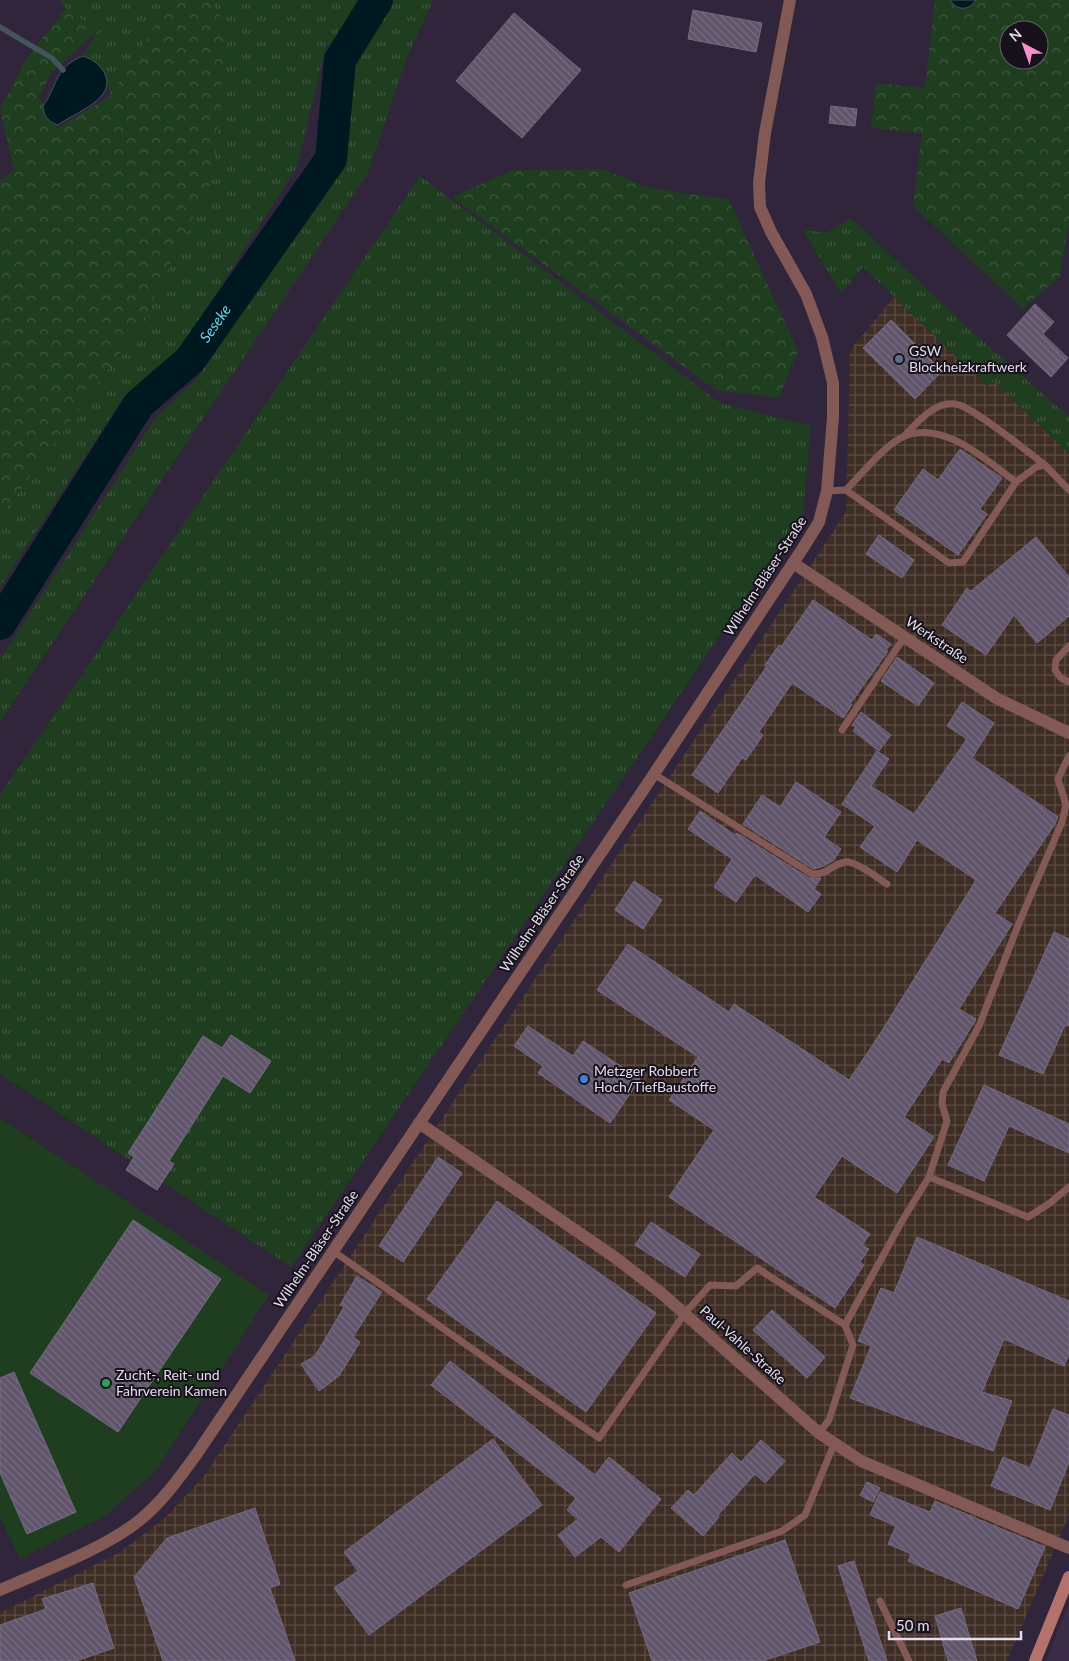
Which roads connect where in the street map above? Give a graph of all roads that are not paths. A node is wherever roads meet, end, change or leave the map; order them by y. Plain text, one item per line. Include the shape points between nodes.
1 (790, 0) edge
2 (903, 436) junction
3 (1045, 465) junction
4 (1016, 482) junction
5 (846, 490) junction
6 (1069, 490) edge
7 (827, 491) junction
8 (793, 563) junction
9 (905, 636) junction
10 (1069, 646) edge
11 (1069, 682) edge
12 (842, 730) dead end
13 (1069, 733) edge
14 (1069, 756) edge
15 (654, 774) junction
16 (887, 884) dead end
17 (419, 1122) junction
18 (929, 1177) junction
19 (1069, 1186) edge
20 (333, 1251) junction
21 (685, 1313) junction
22 (845, 1326) junction
23 (819, 1433) junction
24 (834, 1444) junction
25 (1069, 1548) edge
26 (1069, 1577) edge
27 (626, 1585) dead end
28 (0, 1590) edge
29 (880, 1601) dead end
30 (909, 1661) edge
31 (1035, 1661) edge

1 - 7 street, Wilhelm-Bläser-Straße via 765,133 759,183 760,206 806,294 822,336 834,383
2 - 3 lane via 940,406 955,404 970,410
2 - 4 lane via 918,432 951,438
2 - 5 lane
3 - 4 lane via 1036,467
3 - 6 lane
4 - 5 lane via 963,562 949,562
5 - 7 lane
7 - 8 street, Wilhelm-Bläser-Straße via 819,522
8 - 9 street, Werkstraße
8 - 15 street, Wilhelm-Bläser-Straße
9 - 12 lane
9 - 13 street, Werkstraße via 996,698
10 - 11 lane via 1056,660 1055,670
14 - 18 lane via 1058,779 1066,805 1062,822 978,1026 943,1092 942,1104 948,1121
15 - 16 lane via 812,874 823,874 844,862 852,862
15 - 17 street, Wilhelm-Bläser-Straße
17 - 20 street, Wilhelm-Bläser-Straße
17 - 21 street, Paul-Vahle-Straße via 613,1256
18 - 19 lane via 1028,1217
18 - 22 lane
20 - 21 lane via 599,1438
20 - 28 street, Wilhelm-Bläser-Straße via 196,1455 153,1508 109,1540
21 - 22 lane via 710,1285 736,1286 757,1268
21 - 23 street, Paul-Vahle-Straße
22 - 23 lane via 853,1345 829,1420
23 - 24 street, Paul-Vahle-Straße
24 - 25 street, Paul-Vahle-Straße via 861,1461
24 - 27 lane via 805,1515 797,1522 782,1531
26 - 31 street
29 - 30 lane

